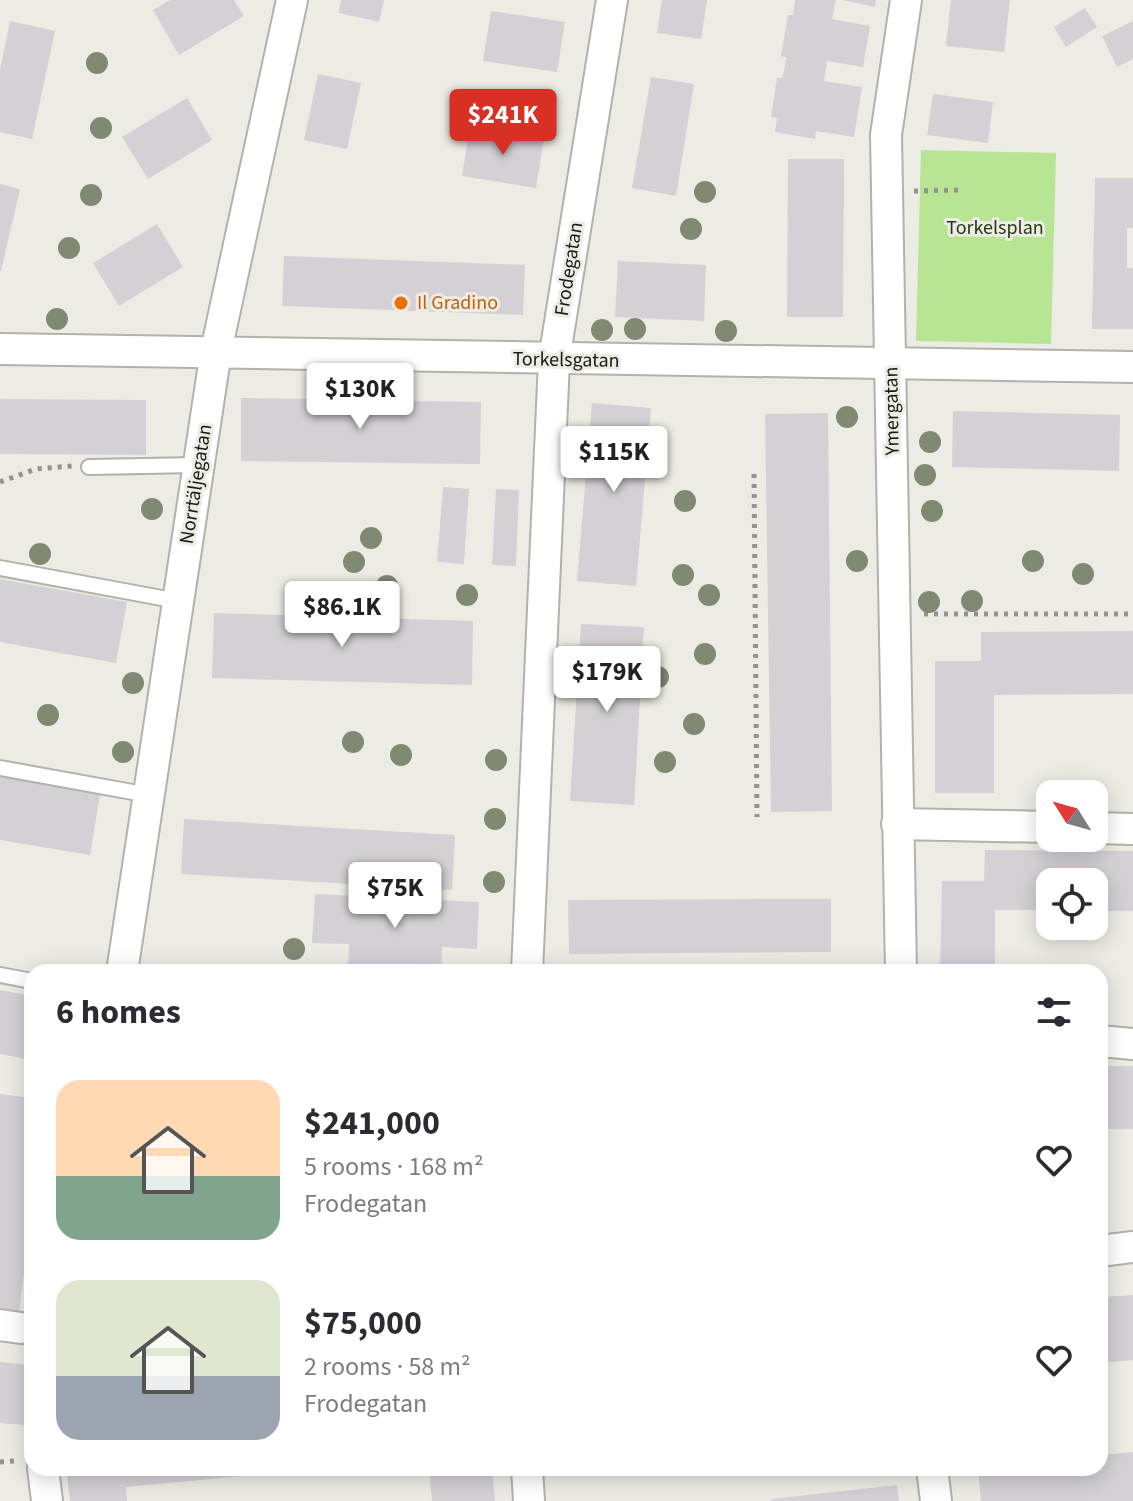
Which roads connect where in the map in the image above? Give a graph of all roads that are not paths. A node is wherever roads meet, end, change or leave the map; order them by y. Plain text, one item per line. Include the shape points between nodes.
1 (292, 0) edge
2 (612, 0) edge
3 (906, 0) edge
4 (0, 349) edge
5 (216, 351) junction
6 (554, 360) junction
7 (892, 363) junction
8 (1133, 367) edge
9 (198, 465) junction
10 (89, 467) road end
11 (0, 568) edge
12 (178, 601) junction
13 (0, 768) edge
14 (149, 795) junction
15 (897, 824) junction
16 (1036, 827) edge
17 (1108, 828) edge
18 (1133, 829) edge
19 (123, 964) edge
20 (527, 964) edge
21 (901, 964) edge
22 (0, 975) edge
23 (24, 980) edge
24 (1108, 1042) edge
25 (1133, 1044) edge
26 (1133, 1247) edge
27 (1108, 1250) edge
28 (44, 1476) edge
29 (527, 1476) edge
30 (933, 1476) edge
31 (47, 1501) edge
32 (529, 1501) edge
33 (936, 1501) edge

1 - 5 street, Norrtäljegatan
2 - 6 street, Frodegatan
3 - 7 street, Ymergatan via 886,135
4 - 5 street, Torkelsgatan
5 - 6 street, Torkelsgatan
5 - 9 street, Norrtäljegatan
6 - 7 street, Torkelsgatan
6 - 20 street, Frodegatan
7 - 8 street, Torkelsgatan
7 - 15 street, Ymergatan
9 - 10 lane
9 - 12 street, Norrtäljegatan
11 - 12 lane
12 - 14 street, Norrtäljegatan
13 - 14 lane
14 - 19 street, Norrtäljegatan
15 - 16 street
15 - 21 street, Ymergatan
17 - 18 street
22 - 23 lane
24 - 25 street
26 - 27 street
28 - 31 street
29 - 32 street
30 - 33 street

